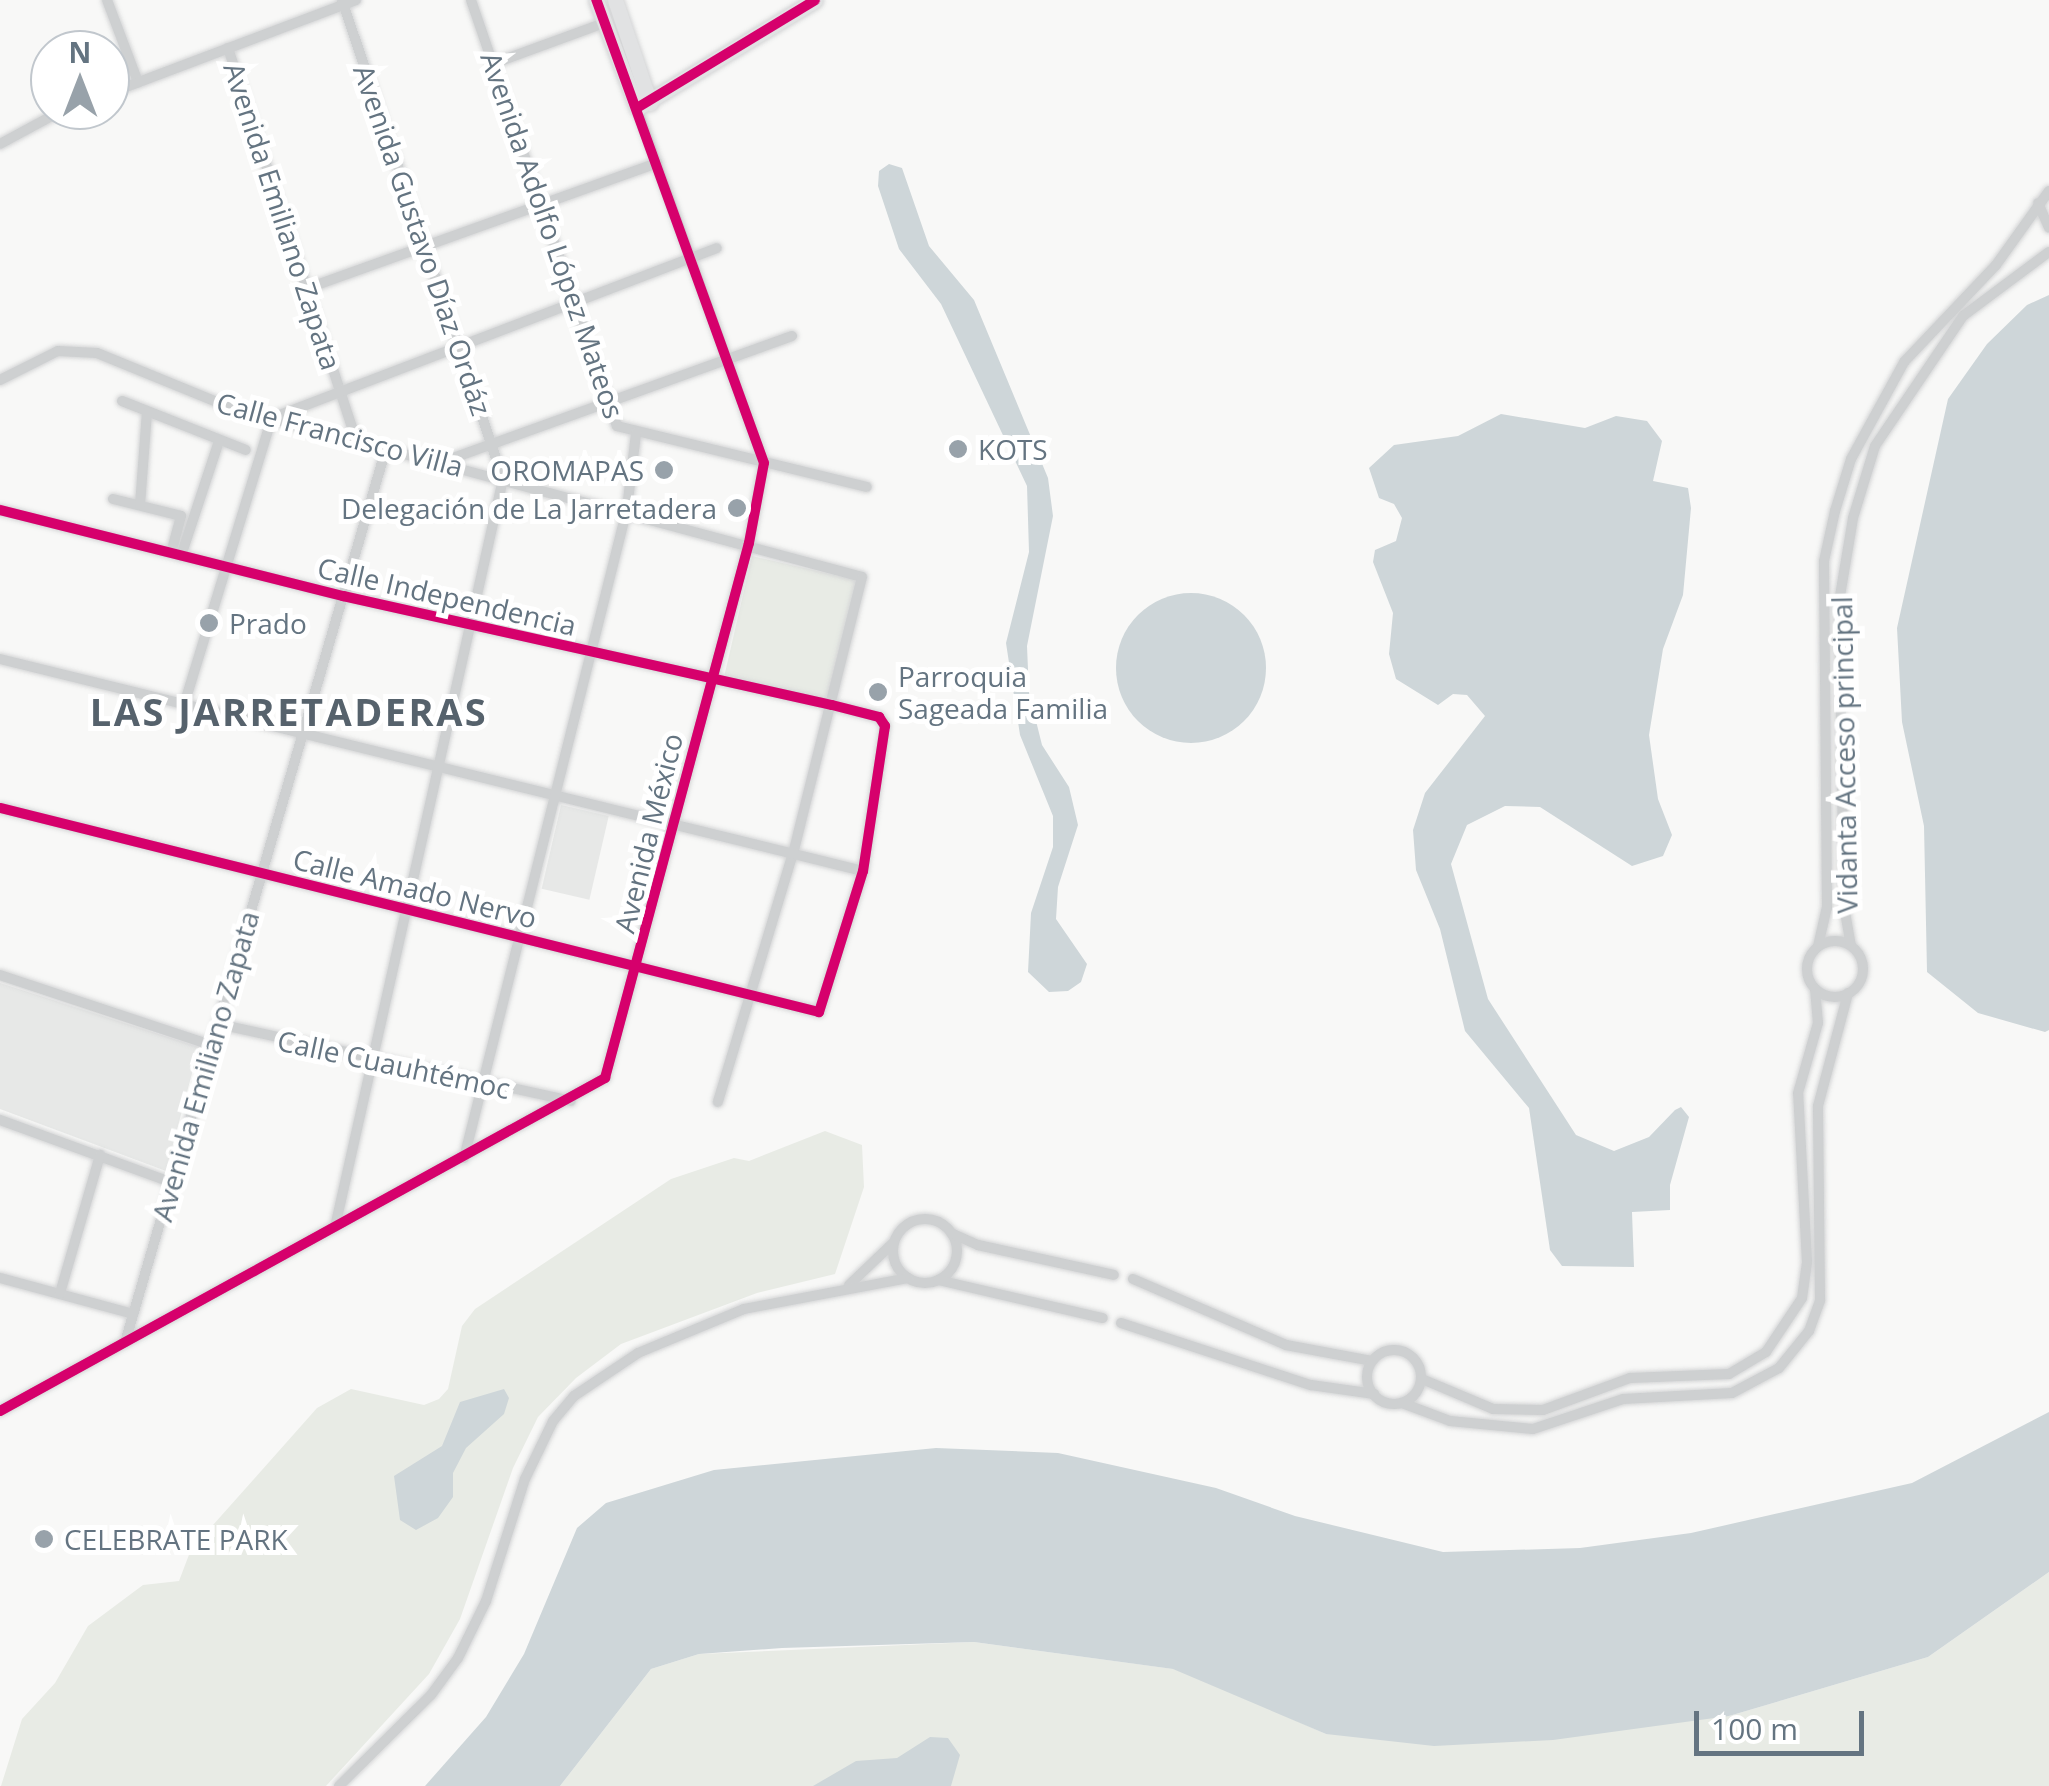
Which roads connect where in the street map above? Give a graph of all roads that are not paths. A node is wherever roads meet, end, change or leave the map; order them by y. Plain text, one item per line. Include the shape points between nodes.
1 (107, 0) edge
2 (356, 0) edge
3 (471, 0) edge
4 (596, 0) edge
5 (615, 0) edge
6 (815, 0) edge
7 (343, 2) edge
8 (604, 23) junction
9 (228, 48) junction
10 (492, 64) junction
11 (138, 82) junction
12 (130, 85) edge
13 (644, 106) junction
14 (30, 128) edge
15 (0, 144) edge
16 (657, 163) junction
17 (2049, 191) edge
18 (540, 203) junction
19 (2038, 204) junction
20 (2049, 228) edge
21 (426, 245) junction
22 (717, 248) dead end
23 (2049, 252) edge
24 (690, 258) junction
25 (308, 288) junction
26 (574, 302) junction
27 (792, 336) dead end
28 (459, 343) junction
29 (726, 359) junction
30 (0, 380) edge
31 (339, 387) junction
32 (608, 399) junction
33 (122, 401) dead end
34 (147, 412) junction
35 (272, 418) junction
36 (636, 433) junction
37 (356, 440) junction
38 (219, 441) junction
39 (491, 443) junction
40 (386, 449) junction
41 (246, 450) dead end
42 (441, 462) junction
43 (764, 464) junction
44 (503, 480) junction
45 (866, 487) dead end
46 (113, 499) dead end
47 (140, 505) junction
48 (0, 510) edge
49 (628, 510) junction
50 (748, 543) junction
51 (176, 554) junction
52 (226, 567) junction
53 (343, 596) junction
54 (471, 626) junction
55 (592, 653) junction
56 (0, 659) edge
57 (710, 680) junction
58 (184, 705) junction
59 (832, 706) junction
60 (302, 735) junction
61 (440, 769) junction
62 (557, 794) junction
63 (0, 808) edge
64 (672, 822) junction
65 (793, 854) junction
66 (863, 871) junction
67 (261, 874) junction
68 (406, 912) junction
69 (521, 937) junction
70 (1818, 946) junction
71 (1851, 946) junction
72 (638, 965) junction
73 (0, 975) edge
74 (1815, 989) junction
75 (1848, 993) junction
76 (749, 996) junction
77 (218, 1024) junction
78 (210, 1045) junction
79 (375, 1061) junction
80 (481, 1085) junction
81 (571, 1102) junction
82 (718, 1102) dead end
83 (0, 1120) edge
84 (100, 1156) junction
85 (464, 1158) junction
86 (170, 1182) junction
87 (335, 1226) junction
88 (951, 1233) junction
89 (894, 1243) junction
90 (1114, 1274) dead end
91 (0, 1278) edge
92 (908, 1278) junction
93 (1133, 1279) dead end
94 (938, 1280) junction
95 (848, 1285) junction
96 (60, 1294) junction
97 (133, 1314) junction
98 (1103, 1318) dead end
99 (1121, 1323) dead end
100 (126, 1339) junction
101 (1372, 1361) junction
102 (1422, 1379) junction
103 (1374, 1394) junction
104 (1402, 1403) junction
105 (0, 1411) edge
106 (339, 1786) edge

1 - 11 street
2 - 7 street
3 - 10 street, Avenida Adolfo López Mateos
4 - 8 street
5 - 13 street
6 - 13 street
7 - 9 street
7 - 21 street, Avenida Gustavo Díaz Ordáz
8 - 10 street
8 - 13 street
9 - 11 street
9 - 25 street, Avenida Emiliano Zapata
10 - 18 street, Avenida Adolfo López Mateos
11 - 12 street
13 - 16 street
14 - 15 street
16 - 18 street
16 - 24 street
17 - 19 street
18 - 21 street
18 - 26 street, Avenida Adolfo López Mateos
19 - 20 street
19 - 70 street via 1996,265 1904,362 1852,459 1835,512 1824,561 1826,908
21 - 25 street
21 - 28 street, Avenida Gustavo Díaz Ordáz
22 - 24 street
23 - 71 street, Vidanta Acceso principal via 1963,316 1875,446 1843,564 1839,670 1844,908
24 - 26 street
24 - 29 street
25 - 31 street, Avenida Emiliano Zapata
26 - 28 street
26 - 32 street, Avenida Adolfo López Mateos
27 - 29 street
28 - 31 street
28 - 39 street, Avenida Gustavo Díaz Ordáz
29 - 32 street
29 - 43 street
30 - 35 street, Calle Francisco Villa via 35,358 78,350
31 - 35 street
31 - 37 street, Avenida Emiliano Zapata
32 - 36 street, Avenida Adolfo López Mateos via 617,426
32 - 39 street
33 - 34 street
34 - 38 street
34 - 47 street
35 - 37 street, Calle Francisco Villa
35 - 52 street
36 - 43 street
36 - 49 street, Avenida Adolfo López Mateos
37 - 40 street, Calle Francisco Villa
38 - 41 street
38 - 51 street
39 - 42 street
39 - 44 street, Avenida Gustavo Díaz Ordáz
40 - 42 street, Calle Francisco Villa
40 - 53 street, Avenida Emiliano Zapata
42 - 44 street, Calle Francisco Villa
43 - 45 street
43 - 50 street, Avenida México
44 - 49 street, Calle Francisco Villa
44 - 54 street
46 - 47 street
47 - 51 street via 181,516
48 - 51 street, Calle Independencia
49 - 50 street, Calle Francisco Villa
49 - 55 street, Avenida Adolfo López Mateos
50 - 57 street, Avenida México
50 - 59 street, Calle Francisco Villa via 862,576
51 - 52 street, Calle Independencia
52 - 53 street, Calle Independencia
52 - 58 street
53 - 54 street, Calle Independencia
53 - 60 street, Avenida Emiliano Zapata
54 - 55 street, Calle Independencia
54 - 61 street
55 - 57 street, Calle Independencia
55 - 62 street, Avenida Adolfo López Mateos
56 - 58 street
57 - 59 street, Calle Independencia
57 - 64 street, Avenida México
58 - 60 street
59 - 65 street
59 - 66 street, Calle Independencia via 884,720
60 - 61 street
60 - 67 street, Avenida Emiliano Zapata
61 - 62 street
61 - 68 street
62 - 64 street
62 - 69 street, Avenida Adolfo López Mateos
63 - 67 street, Calle Amado Nervo
64 - 65 street
64 - 72 street, Avenida México
65 - 66 street
65 - 76 street
66 - 76 street, Calle Amado Nervo via 819,1012
67 - 68 street, Calle Amado Nervo
67 - 77 street, Avenida Emiliano Zapata
68 - 69 street, Calle Amado Nervo
68 - 79 street
69 - 72 street, Calle Amado Nervo
69 - 80 street, Avenida Adolfo López Mateos
70 - 71 street, Vidanta Acceso principal
70 - 74 street, Vidanta Acceso principal via 1807,964
71 - 75 street, Vidanta Acceso principal via 1863,970
72 - 76 street, Calle Amado Nervo
72 - 81 street, Avenida México via 605,1078
73 - 78 street
74 - 75 street via 1831,996
74 - 102 street, Vidanta Acceso principal via 1818,1023 1798,1094 1804,1280 1796,1309 1766,1352 1729,1374 1630,1378 1544,1410 1492,1409
75 - 104 street, Vidanta Acceso principal via 1818,1106 1820,1300 1809,1331 1779,1368 1732,1393 1623,1399 1533,1429 1450,1421
76 - 82 street
77 - 78 street, Avenida Emiliano Zapata
77 - 79 street, Calle Cuauhtémoc
78 - 86 street, Avenida Emiliano Zapata
79 - 80 street, Calle Cuauhtémoc
79 - 87 street
80 - 81 street, Calle Cuauhtémoc
80 - 85 street, Avenida Adolfo López Mateos
81 - 85 street, Avenida México
83 - 84 street
84 - 86 street
84 - 96 street
85 - 87 street, Avenida México
86 - 97 street, Avenida Emiliano Zapata
87 - 100 street, Avenida México
88 - 89 street via 924,1219 904,1226
88 - 90 street via 978,1245
88 - 94 street via 956,1260
89 - 92 street via 895,1263
89 - 95 street
91 - 96 street
92 - 94 street
92 - 95 street
93 - 101 street via 1286,1344
94 - 98 street
95 - 106 street via 744,1309 692,1329 600,1374 574,1396 533,1462 486,1601 458,1658 430,1696
96 - 97 street
97 - 100 street, Avenida Emiliano Zapata
99 - 103 street, Vidanta Acceso principal via 1293,1380
100 - 105 street, Avenida México
101 - 102 street via 1386,1351 1404,1352 1417,1362
101 - 103 street via 1367,1378
102 - 104 street
103 - 104 street, Vidanta Acceso principal

